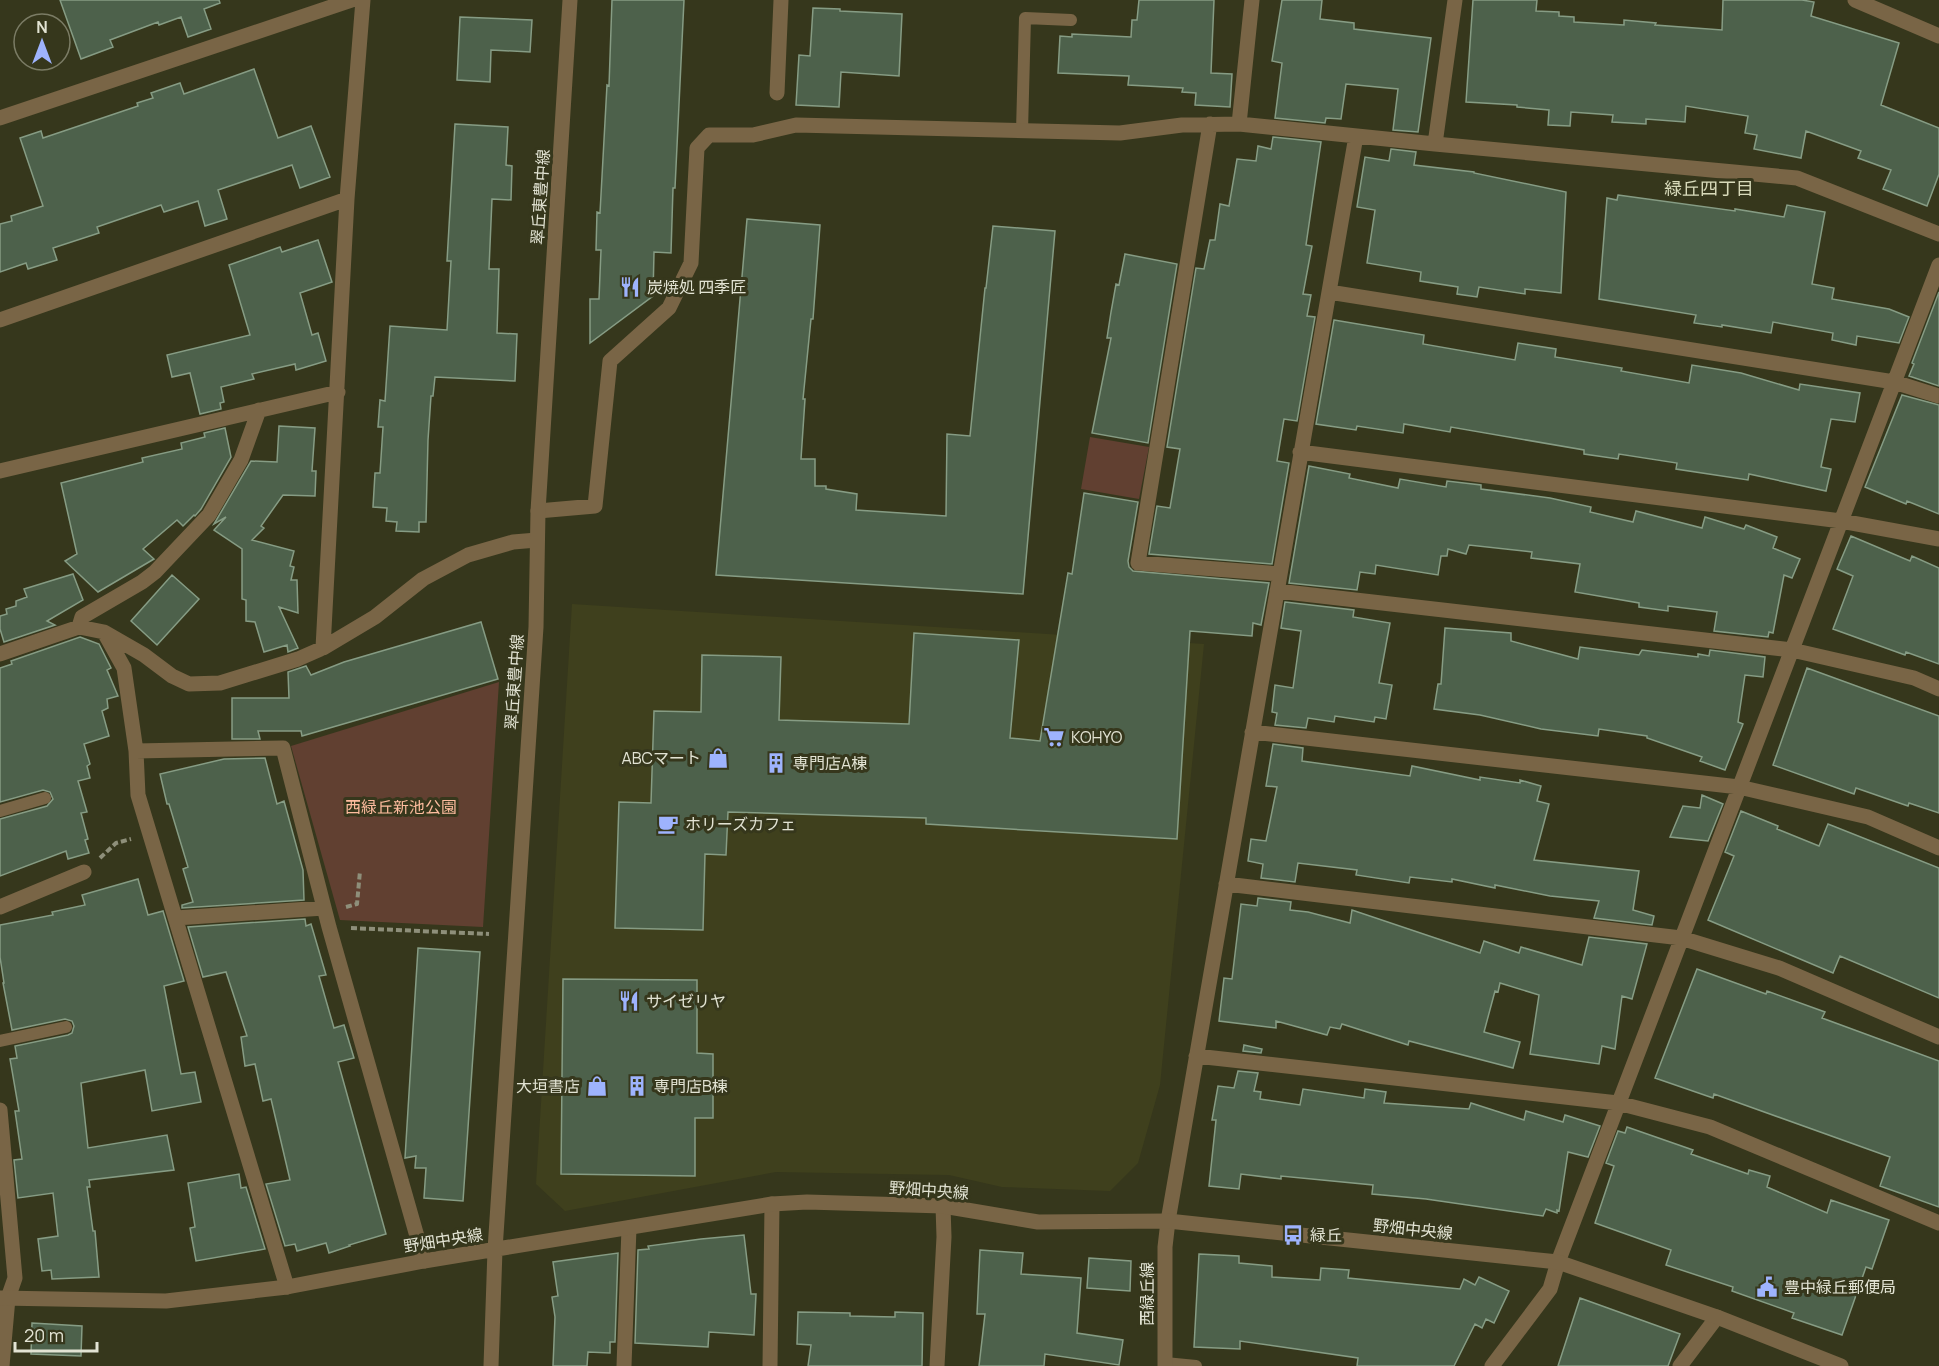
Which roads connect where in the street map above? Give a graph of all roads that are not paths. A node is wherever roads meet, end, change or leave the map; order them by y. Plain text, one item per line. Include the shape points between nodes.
1 (352, 0) edge
2 (363, 0) edge
3 (570, 0) edge
4 (781, 0) edge
5 (1252, 0) edge
6 (1455, 0) edge
7 (1855, 0) edge
8 (1071, 20) dead end
9 (1939, 36) edge
10 (777, 93) dead end
11 (0, 118) edge
12 (1210, 124) junction
13 (1239, 124) junction
14 (1022, 131) junction
15 (1356, 136) junction
16 (1435, 144) junction
17 (347, 199) junction
18 (1939, 234) edge
19 (1939, 265) edge
20 (1329, 292) junction
21 (0, 320) edge
22 (1894, 382) junction
23 (338, 392) junction
24 (1939, 396) edge
25 (259, 410) junction
26 (1300, 452) junction
27 (0, 471) edge
28 (538, 511) junction
29 (1841, 521) junction
30 (1939, 539) edge
31 (537, 540) junction
32 (1280, 574) junction
33 (1276, 591) junction
34 (79, 627) junction
35 (104, 632) junction
36 (323, 648) junction
37 (1792, 650) junction
38 (0, 654) edge
39 (1939, 689) edge
40 (1252, 732) junction
41 (136, 751) junction
42 (1739, 787) junction
43 (45, 798) dead end
44 (0, 811) edge
45 (1939, 848) edge
46 (84, 872) road end
47 (1226, 884) junction
48 (0, 907) edge
49 (326, 916) junction
50 (176, 918) junction
51 (1681, 938) junction
52 (66, 1027) dead end
53 (1939, 1037) edge
54 (0, 1041) edge
55 (1196, 1056) junction
56 (1618, 1103) junction
57 (0, 1110) edge
58 (772, 1204) junction
59 (944, 1206) junction
60 (1168, 1221) junction
61 (1939, 1223) edge
62 (629, 1228) junction
63 (495, 1250) junction
64 (424, 1261) junction
65 (1558, 1262) junction
66 (287, 1287) junction
67 (4, 1298) edge
68 (1717, 1317) junction
69 (1165, 1365) edge
70 (2, 1366) edge
71 (491, 1366) edge
72 (624, 1366) edge
73 (770, 1366) edge
74 (937, 1366) edge
75 (1196, 1366) edge
76 (1492, 1366) edge
77 (1680, 1366) edge
78 (1841, 1366) edge

1 - 11 street
2 - 17 street
3 - 28 street, 翠丘東豊中線
4 - 10 street
5 - 13 street
6 - 16 street
7 - 9 street
8 - 14 lane via 1025,18
12 - 13 street
12 - 14 street via 1120,133
12 - 32 street via 1137,563
13 - 15 street
14 - 28 street via 796,125 753,135 710,135 697,148 691,263 669,308 610,361 595,506
15 - 16 street
15 - 20 street, 西緑丘線
16 - 18 street via 1797,178
17 - 21 street
17 - 23 street
19 - 22 street
20 - 22 street
20 - 26 street, 西緑丘線
22 - 24 street
22 - 29 street
23 - 25 street
23 - 36 street
25 - 27 street
25 - 34 street via 241,460 208,515 155,572 82,617
26 - 29 street
26 - 32 street, 西緑丘線
28 - 31 street, 翠丘東豊中線
29 - 30 street
29 - 37 street
31 - 36 street via 513,542 468,555 423,579 375,617
31 - 63 street, 翠丘東豊中線 via 536,627
32 - 33 street, 西緑丘線
33 - 37 street
33 - 40 street, 西緑丘線
34 - 35 street
34 - 38 street
35 - 36 street via 189,684 220,683
35 - 41 street via 124,668
37 - 39 street via 1914,678
37 - 42 street
40 - 42 street
40 - 47 street, 西緑丘線
41 - 49 street via 283,748
41 - 50 street via 138,795
42 - 45 street via 1868,817
42 - 51 street
43 - 44 lane
46 - 48 street
47 - 51 street
47 - 55 street, 西緑丘線
49 - 50 street
49 - 64 street
50 - 66 street
51 - 53 street via 1779,968
51 - 56 street
52 - 54 lane
55 - 56 street
55 - 60 street, 西緑丘線
56 - 61 street via 1710,1127
56 - 65 street
57 - 67 street via 15,1278
58 - 59 street, 野畑中央線
58 - 62 street, 野畑中央線
58 - 73 street
59 - 60 street, 野畑中央線 via 1038,1222
59 - 74 street
60 - 65 street, 野畑中央線
60 - 69 street, 西緑丘線
62 - 63 street, 野畑中央線
62 - 72 street
63 - 64 street, 野畑中央線
63 - 71 street, 翠丘東豊中線
64 - 66 street, 野畑中央線
65 - 68 street, 野畑中央線
65 - 76 street via 1550,1289
66 - 67 street, 野畑中央線 via 166,1301
67 - 70 street
68 - 77 street
68 - 78 street, 野畑中央線
69 - 75 lane

